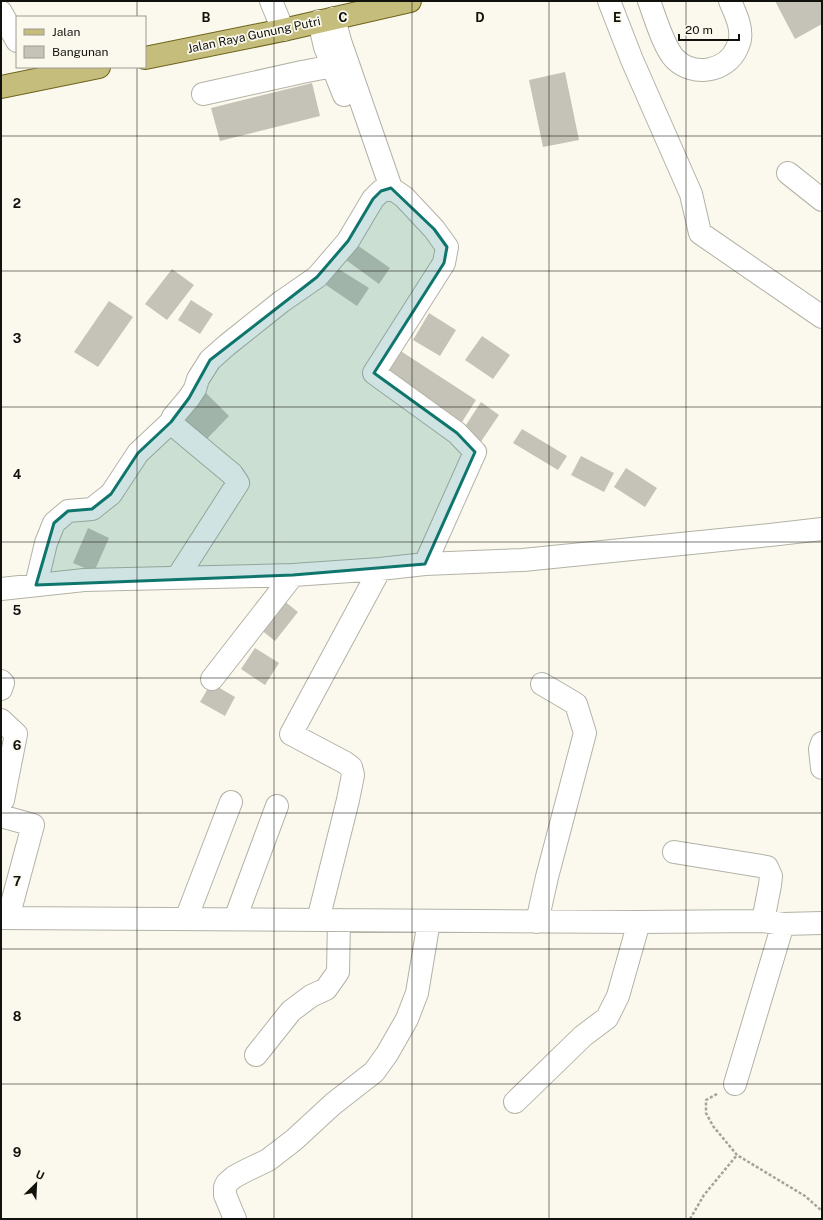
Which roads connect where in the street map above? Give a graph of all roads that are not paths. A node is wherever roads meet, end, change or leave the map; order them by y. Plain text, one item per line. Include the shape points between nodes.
1 (271, 1) edge
2 (410, 1) edge
3 (609, 1) edge
4 (649, 1) edge
5 (730, 1) edge
6 (1, 12) edge
7 (326, 20) junction
8 (283, 30) junction
9 (16, 39) edge
10 (146, 58) edge
11 (333, 66) junction
12 (88, 68) edge
13 (36, 73) edge
14 (1, 87) edge
15 (203, 94) dead end
16 (368, 156) dead end
17 (788, 173) dead end
18 (391, 188) junction
19 (822, 200) edge
20 (822, 317) edge
21 (171, 422) junction
22 (822, 529) edge
23 (425, 564) junction
24 (380, 569) junction
25 (293, 575) junction
26 (177, 578) junction
27 (36, 585) junction
28 (1, 589) edge
29 (212, 680) dead end
30 (1, 681) edge
31 (542, 684) dead end
32 (1, 689) edge
33 (1, 720) edge
34 (822, 743) edge
35 (822, 768) edge
36 (231, 802) dead end
37 (1, 803) edge
38 (277, 806) dead end
39 (1, 816) edge
40 (674, 852) dead end
41 (4, 918) edge
42 (186, 918) junction
43 (235, 919) junction
44 (328, 920) junction
45 (429, 921) junction
46 (536, 922) junction
47 (639, 922) junction
48 (773, 922) junction
49 (822, 923) edge
50 (256, 1055) dead end
51 (735, 1084) road end
52 (515, 1102) dead end
53 (235, 1219) edge

1 - 8 street
2 - 7 main road, Jalan Raya Gunung Putri
3 - 20 street via 691,194 700,233
4 - 5 street via 668,49 676,60 702,71 726,62 735,53 740,40 739,24
6 - 9 street
7 - 8 main road, Jalan Raya Gunung Putri
7 - 11 street via 325,47
7 - 18 street via 343,48
8 - 10 main road, Jalan Raya Gunung Putri
11 - 15 street
11 - 16 street
12 - 13 main road
13 - 14 main road
17 - 19 street
18 - 21 street via 381,191 373,199 348,241 317,277 281,302 210,360 195,389 172,417
18 - 23 street via 404,197 434,228 447,247 444,263 374,373 458,433 475,452
21 - 26 street via 232,474 238,483
21 - 27 street via 138,453 111,494 92,509 68,512 54,523 46,543
22 - 23 street via 523,560
23 - 24 street
24 - 25 street
24 - 44 street via 291,734 344,762 351,767 353,775
25 - 26 street
25 - 29 street
26 - 27 street via 84,580
27 - 28 street
30 - 32 street
31 - 46 street via 576,704 585,733
33 - 37 street via 16,734
34 - 35 street
36 - 42 street
38 - 43 street
39 - 41 street via 33,825
40 - 48 street via 767,867 770,876
41 - 42 street
42 - 43 street
43 - 44 street
44 - 45 street
44 - 50 street via 338,972 326,989 311,996 291,1011
45 - 46 street
45 - 53 street via 417,993 407,1019 387,1054 374,1072 333,1104 294,1140 268,1160 227,1183 225,1194
46 - 47 street
47 - 48 street
47 - 52 street via 618,996 607,1018 583,1036
48 - 49 street
48 - 51 street

